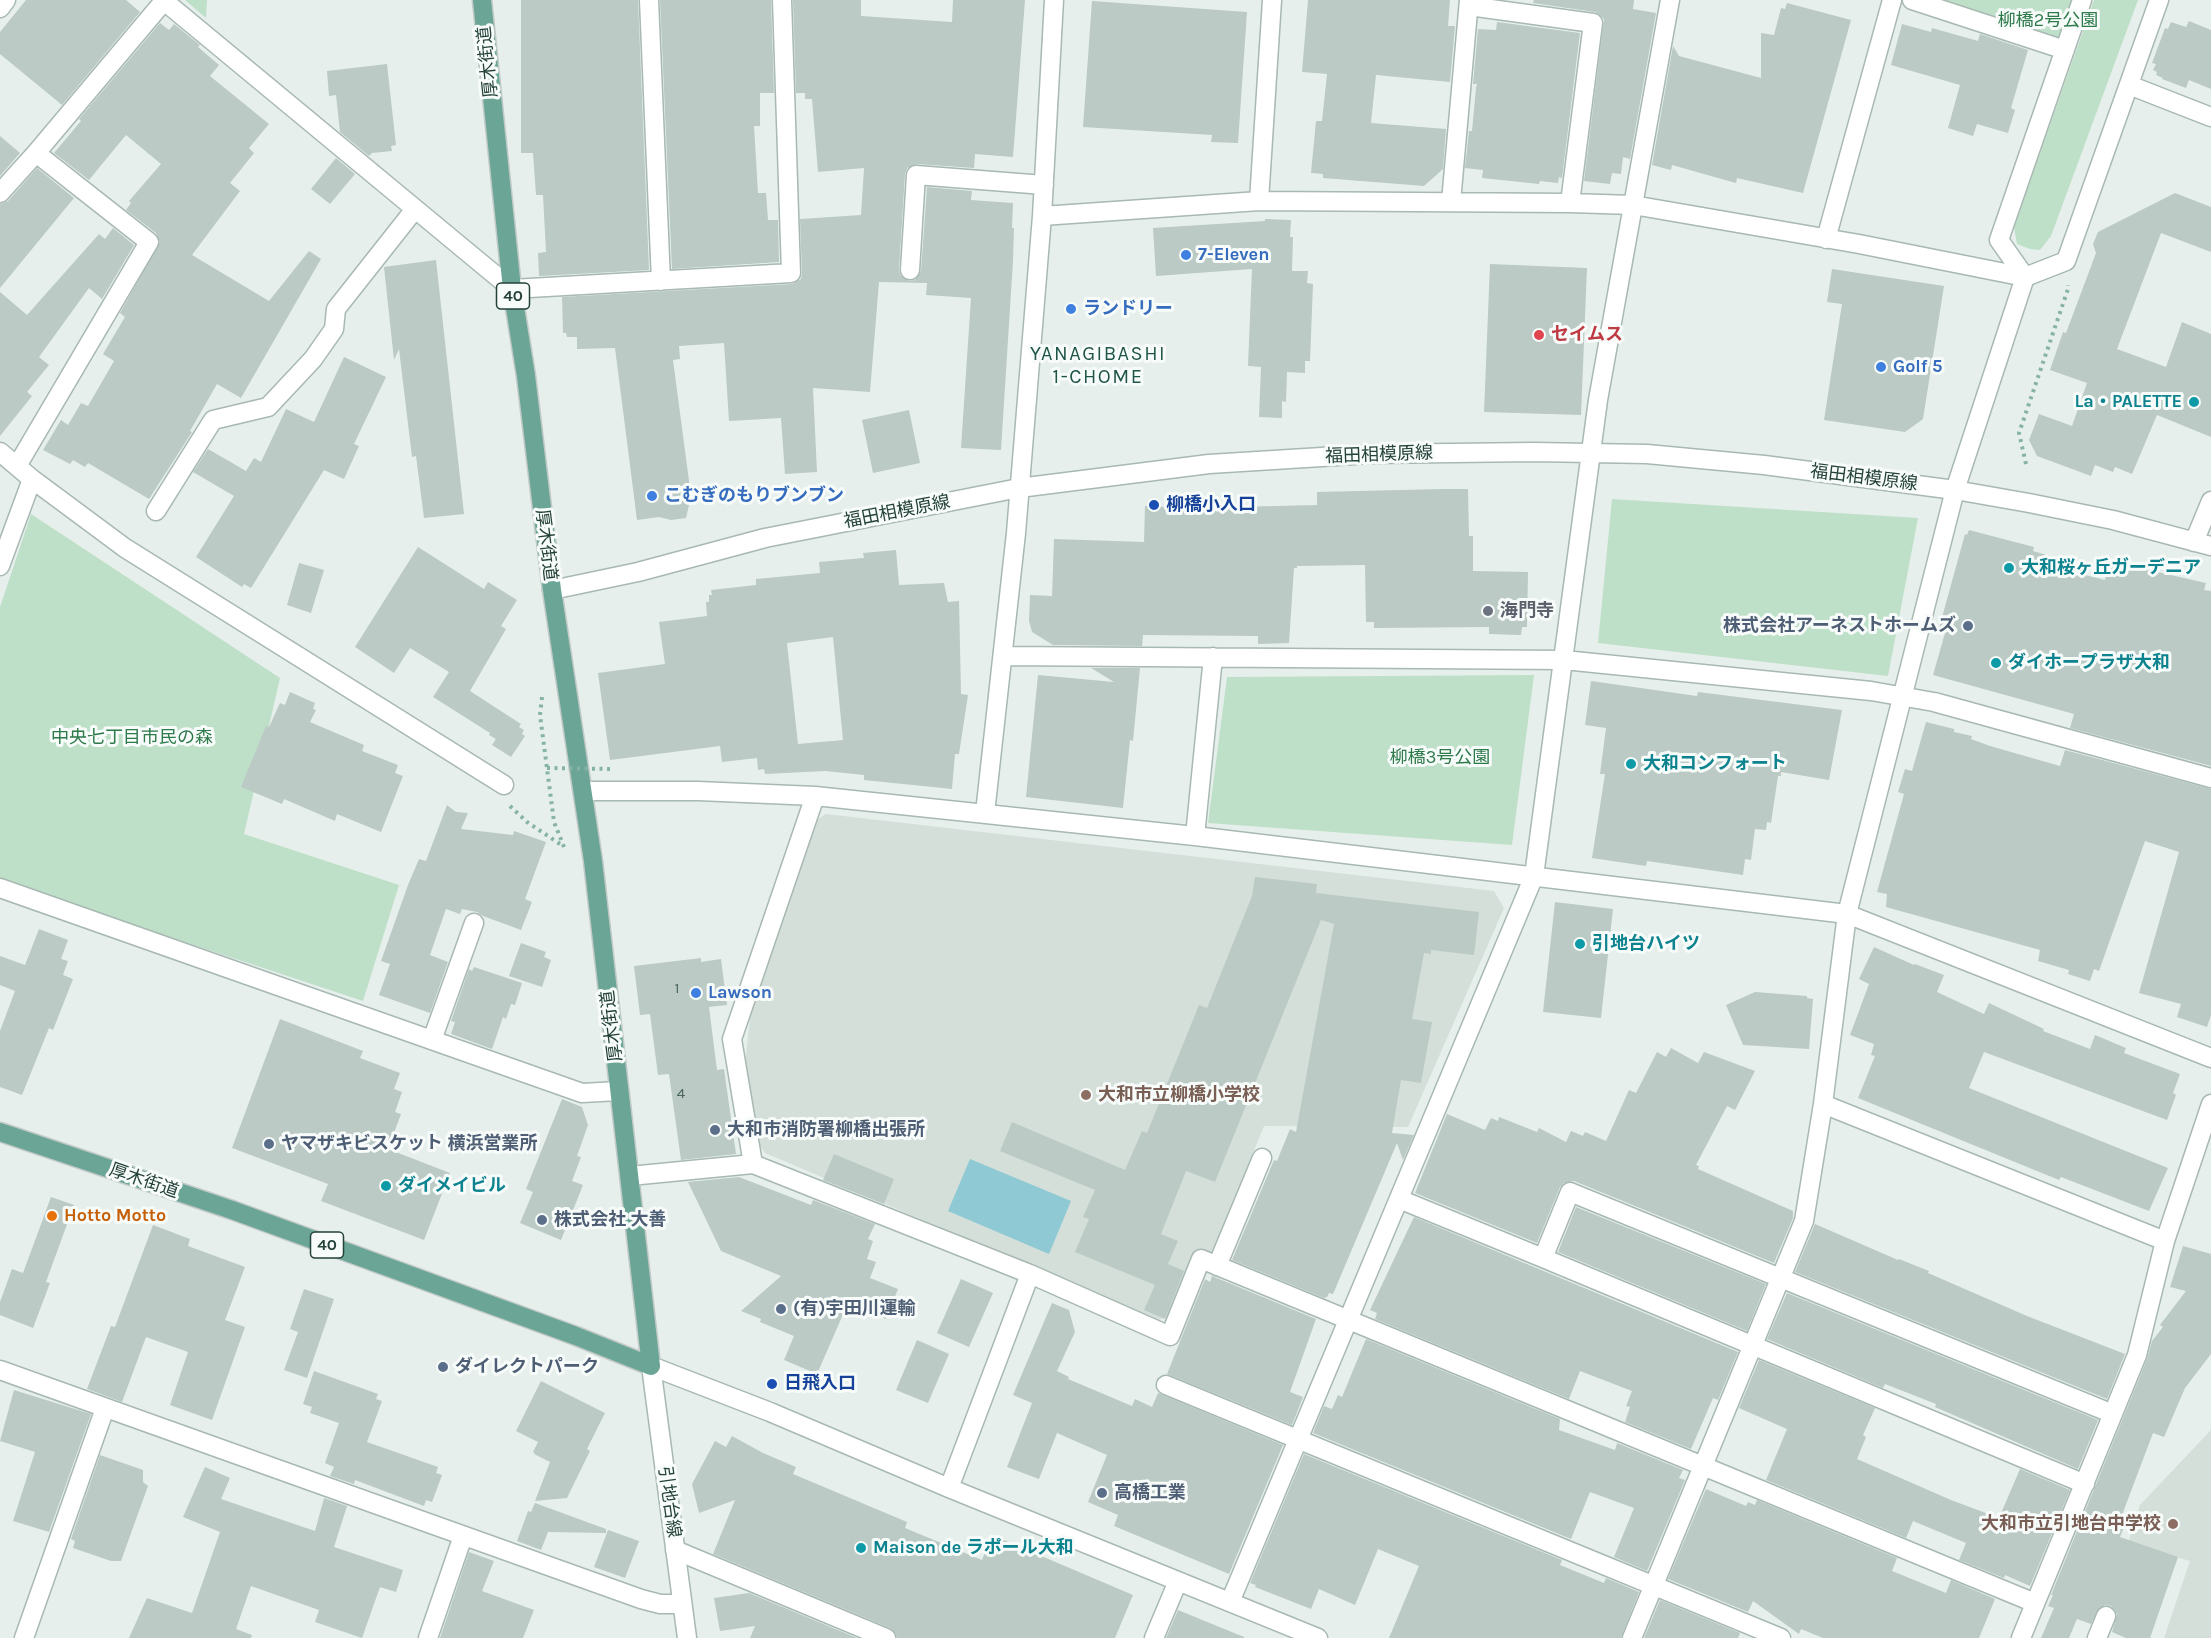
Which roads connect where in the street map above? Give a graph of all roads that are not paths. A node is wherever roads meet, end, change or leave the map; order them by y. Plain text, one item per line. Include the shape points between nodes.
1 (6, 0) edge
2 (163, 0) edge
3 (482, 0) edge
4 (649, 0) edge
5 (782, 0) edge
6 (1054, 0) edge
7 (1272, 0) edge
8 (1670, 0) edge
9 (1892, 0) edge
10 (1912, 0) edge
11 (2082, 0) edge
12 (2159, 0) edge
13 (1469, 3) edge
14 (0, 8) edge
15 (2065, 50) junction
16 (2129, 85) junction
17 (2211, 117) edge
18 (36, 153) junction
19 (1044, 185) junction
20 (0, 193) edge
21 (1259, 201) junction
22 (1451, 202) junction
23 (1570, 203) junction
24 (1633, 205) junction
25 (416, 209) junction
26 (1042, 216) junction
27 (1826, 239) junction
28 (910, 270) dead end
29 (2025, 277) junction
30 (661, 281) junction
31 (512, 288) junction
32 (0, 452) edge
33 (1592, 453) junction
34 (17, 466) junction
35 (32, 478) junction
36 (1019, 488) junction
37 (1955, 490) junction
38 (2211, 501) edge
39 (156, 511) dead end
40 (2203, 544) edge
41 (0, 566) edge
42 (552, 590) junction
43 (1003, 656) junction
44 (1213, 657) junction
45 (1564, 660) junction
46 (1903, 696) junction
47 (2211, 778) edge
48 (504, 785) dead end
49 (584, 791) junction
50 (815, 796) junction
51 (985, 813) junction
52 (1195, 836) junction
53 (1534, 876) junction
54 (0, 888) edge
55 (1847, 914) junction
56 (474, 923) dead end
57 (432, 1040) junction
58 (2211, 1058) edge
59 (619, 1091) junction
60 (1822, 1104) junction
61 (2211, 1104) edge
62 (0, 1132) edge
63 (1262, 1158) dead end
64 (753, 1164) junction
65 (630, 1176) junction
66 (1399, 1199) junction
67 (2165, 1241) junction
68 (1543, 1258) junction
69 (1217, 1266) junction
70 (1030, 1274) junction
71 (1781, 1278) junction
72 (1348, 1321) junction
73 (1753, 1346) junction
74 (651, 1366) junction
75 (0, 1370) edge
76 (1166, 1385) dead end
77 (105, 1408) junction
78 (2113, 1414) junction
79 (1298, 1439) junction
80 (1702, 1467) junction
81 (2085, 1484) junction
82 (949, 1488) junction
83 (463, 1536) junction
84 (675, 1550) junction
85 (1178, 1581) junction
86 (1654, 1587) junction
87 (1230, 1602) junction
88 (2035, 1603) junction
89 (682, 1604) junction
90 (2106, 1616) dead end
91 (24, 1638) edge
92 (428, 1638) edge
93 (687, 1638) edge
94 (886, 1638) edge
95 (1154, 1638) edge
96 (1318, 1638) edge
97 (1632, 1638) edge
98 (1781, 1638) edge
99 (2021, 1638) edge
100 (2097, 1638) edge

1 - 14 street
2 - 18 street
2 - 25 street
3 - 31 main road, 厚木街道 / 40
4 - 30 street
5 - 30 street via 791,273
6 - 19 street
7 - 21 street
8 - 24 street
9 - 27 street
10 - 15 street
11 - 15 street
12 - 16 street
13 - 22 street
13 - 23 street via 1593,23
15 - 29 street via 1999,240
16 - 17 street
16 - 29 street via 2066,261
18 - 20 street
18 - 34 street via 149,242
19 - 26 street
19 - 28 street via 916,175
21 - 22 street
21 - 26 street
22 - 23 street
23 - 24 street
24 - 27 street
24 - 33 street
25 - 31 street
25 - 39 street via 336,309 334,329 313,358 268,407 213,420
26 - 36 street
27 - 29 street
29 - 37 street
30 - 31 street
31 - 42 main road, 厚木街道 / 40
32 - 34 street
33 - 36 street, 福田相模原線 via 1335,456 1209,464
33 - 37 street, 福田相模原線 via 1764,465
33 - 45 street
34 - 35 street
35 - 41 street
35 - 48 street via 125,548
36 - 42 street, 福田相模原線 via 765,538
36 - 43 street
37 - 40 street, 福田相模原線 via 2113,520
37 - 46 street
38 - 40 street
42 - 49 main road, 厚木街道 / 40
43 - 44 street
43 - 51 street
44 - 45 street
44 - 52 street
45 - 46 street
45 - 53 street
46 - 47 street
46 - 55 street
49 - 50 street
49 - 59 main road, 厚木街道 / 40
50 - 51 street
50 - 64 street via 732,1039
51 - 52 street
52 - 53 street
53 - 55 street
53 - 66 street
54 - 57 street
55 - 58 street
55 - 60 street
56 - 57 street
57 - 59 street via 582,1093
59 - 65 main road, 厚木街道 / 40
60 - 67 street
60 - 71 street via 1804,1221
61 - 67 street
62 - 74 main road, 厚木街道 / 40 via 232,1210
63 - 69 street
64 - 65 street
64 - 70 street
65 - 74 main road, 厚木街道 / 40
66 - 68 street
66 - 72 street
67 - 78 street via 2137,1355
68 - 71 street via 1570,1192
68 - 73 street
69 - 70 street via 1201,1259 1170,1336
69 - 72 street
70 - 82 street
71 - 73 street
71 - 78 street
72 - 79 street
72 - 80 street
73 - 80 street
73 - 81 street
74 - 82 street
74 - 84 street, 引地台線
75 - 77 street
76 - 79 street
77 - 83 street
77 - 91 street
78 - 81 street
79 - 86 street
79 - 87 street
80 - 86 street
80 - 88 street
81 - 88 street
82 - 85 street
83 - 89 street via 641,1599
83 - 92 street
84 - 89 street, 引地台線
84 - 94 street
85 - 87 street
85 - 95 street
86 - 97 street
86 - 98 street
87 - 96 street
88 - 99 street
89 - 93 street, 引地台線
90 - 100 street

